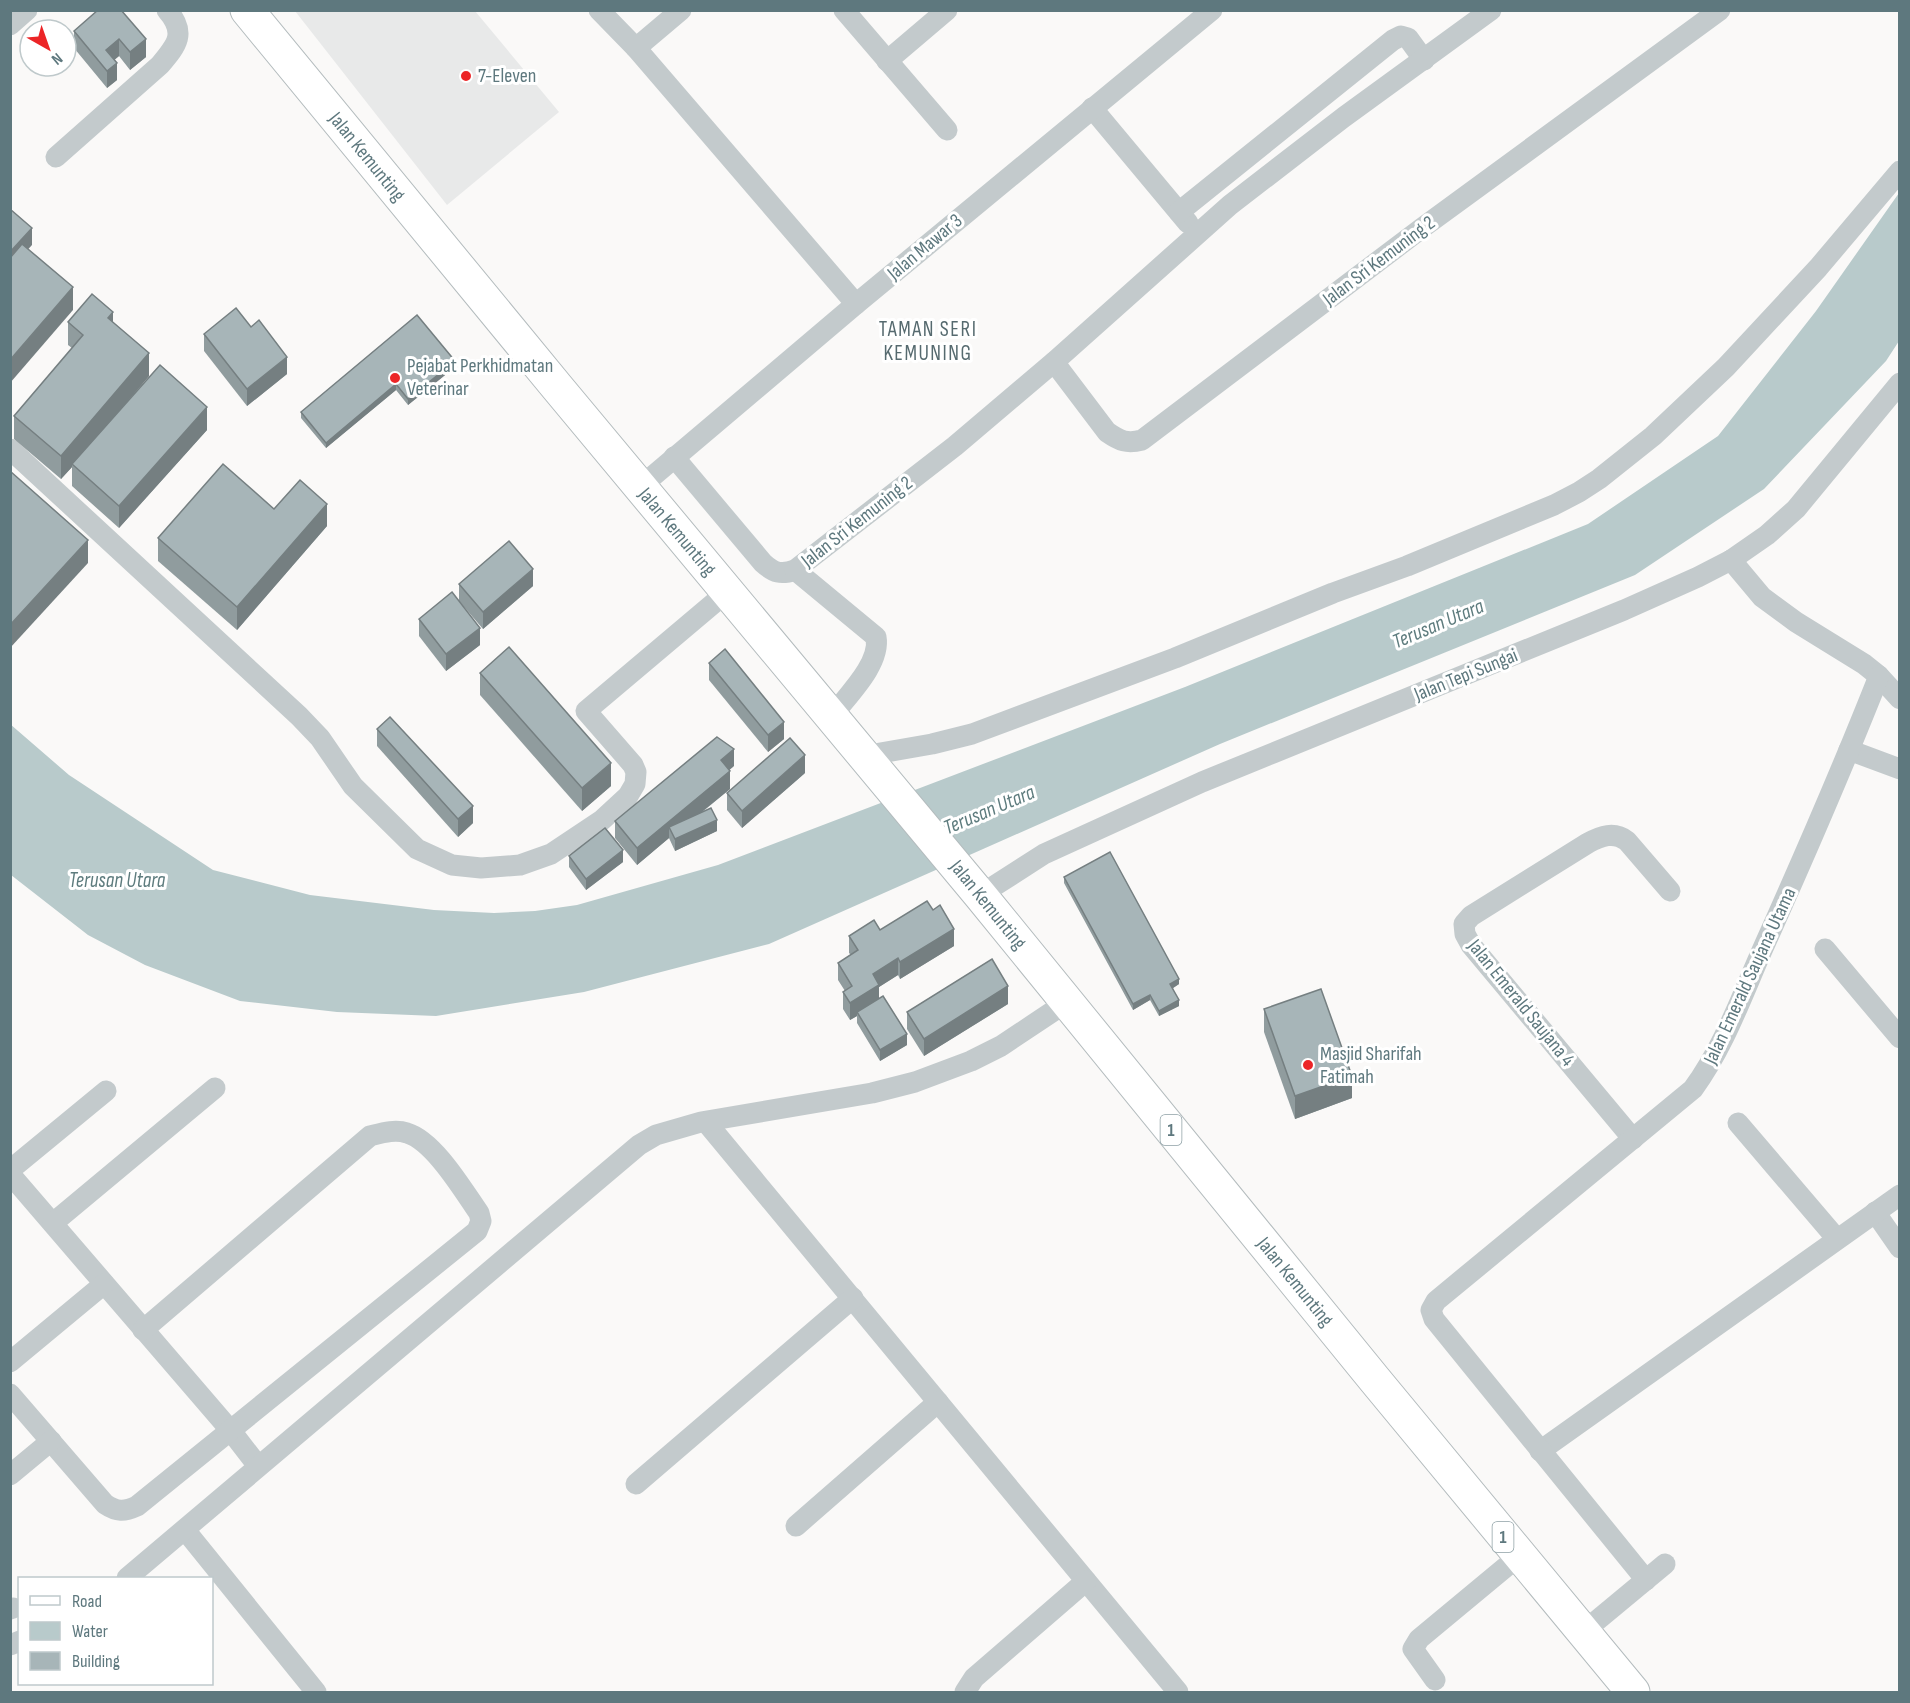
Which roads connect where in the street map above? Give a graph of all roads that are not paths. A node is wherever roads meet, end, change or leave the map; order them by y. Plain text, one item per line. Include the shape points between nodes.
1 (27, 10) edge
2 (167, 10) edge
3 (247, 10) edge
4 (599, 10) edge
5 (681, 10) edge
6 (844, 10) edge
7 (947, 10) edge
8 (1212, 10) edge
9 (1491, 10) edge
10 (1720, 10) edge
11 (10, 25) edge
12 (636, 48) junction
13 (1424, 60) junction
14 (887, 61) junction
15 (1092, 108) junction
16 (947, 130) dead end
17 (56, 157) dead end
18 (1899, 171) edge
19 (1179, 212) junction
20 (1197, 233) junction
21 (856, 304) junction
22 (1054, 362) junction
23 (1899, 383) edge
24 (10, 449) edge
25 (674, 457) junction
26 (640, 487) junction
27 (1731, 560) junction
28 (795, 570) junction
29 (727, 592) junction
30 (1879, 676) junction
31 (1899, 699) edge
32 (831, 717) junction
33 (1850, 750) junction
34 (863, 756) junction
35 (1899, 769) edge
36 (974, 888) junction
37 (1670, 891) dead end
38 (1825, 949) dead end
39 (1067, 1002) junction
40 (1899, 1038) edge
41 (215, 1088) dead end
42 (106, 1090) dead end
43 (705, 1122) junction
44 (1738, 1123) dead end
45 (1633, 1139) junction
46 (10, 1172) edge
47 (1899, 1195) edge
48 (1875, 1212) junction
49 (53, 1223) junction
50 (1837, 1239) junction
51 (1899, 1248) edge
52 (104, 1284) junction
53 (853, 1298) junction
54 (143, 1330) junction
55 (10, 1362) edge
56 (10, 1394) edge
57 (938, 1401) junction
58 (231, 1431) junction
59 (51, 1442) junction
60 (1540, 1451) junction
61 (258, 1466) junction
62 (10, 1475) edge
63 (636, 1484) dead end
64 (796, 1526) dead end
65 (185, 1530) junction
66 (1519, 1556) junction
67 (1665, 1564) dead end
68 (128, 1577) edge
69 (1646, 1580) junction
70 (1086, 1581) junction
71 (1583, 1632) junction
72 (1434, 1680) dead end
73 (316, 1692) edge
74 (964, 1692) edge
75 (1178, 1692) edge
76 (1633, 1692) edge

1 - 11 street
2 - 17 street via 177,26 173,49
3 - 26 main road, Jalan Kemunting / 1
4 - 12 street
5 - 12 street
6 - 14 street
7 - 14 street
8 - 15 street, Jalan Mawar 3
9 - 13 street, Jalan Sri Kemuning 2
10 - 22 street, Jalan Sri Kemuning 2 via 1142,440 1130,444 1107,432
12 - 21 street
13 - 19 street via 1408,38 1393,40
13 - 20 street, Jalan Sri Kemuning 2
14 - 16 street
15 - 19 street
15 - 21 street, Jalan Mawar 3
18 - 34 street via 1726,367 1646,442 1579,492 1407,566 972,734
19 - 20 street
20 - 22 street, Jalan Sri Kemuning 2
21 - 25 street, Jalan Mawar 3
22 - 28 street, Jalan Sri Kemuning 2 via 955,446
23 - 27 street, Jalan Tepi Sungai via 1796,509
24 - 29 street via 299,716 353,786 417,849 452,865 520,865 551,855 602,820 627,796 635,784 633,765 586,711
25 - 26 street, Jalan Mawar 3
25 - 28 street, Jalan Sri Kemuning 2 via 773,572
26 - 29 main road, Jalan Kemunting / 1
27 - 30 street via 1762,597
27 - 36 street, Jalan Tepi Sungai via 1624,610 1181,791
28 - 32 street via 876,637 878,647 873,660
29 - 32 main road, Jalan Kemunting / 1
30 - 31 street
30 - 33 street, Jalan Emerald Saujana Utama
32 - 34 main road, Jalan Kemunting / 1
33 - 35 street
33 - 45 street, Jalan Emerald Saujana Utama via 1739,1006 1707,1069 1693,1089
34 - 36 main road, Jalan Kemunting / 1
36 - 39 main road, Jalan Kemunting / 1
37 - 45 street, Jalan Emerald Saujana 4 via 1627,841 1619,835 1607,836 1569,855 1464,924 1471,945
38 - 40 street
39 - 43 street via 1001,1046 915,1082
39 - 66 main road, Jalan Kemunting / 1
41 - 49 street
42 - 46 street
43 - 53 street
43 - 61 street via 656,1135 615,1163
44 - 50 street
45 - 60 street, Jalan Emerald Saujana Utama via 1436,1301 1431,1310
46 - 49 street
47 - 48 street
48 - 50 street
48 - 51 street
49 - 52 street
50 - 60 street
52 - 54 street
52 - 55 street
53 - 57 street
53 - 63 street
54 - 58 street
54 - 58 street via 370,1136 406,1132 421,1140 447,1167 479,1213 482,1221 477,1231
56 - 59 street
57 - 64 street
57 - 70 street
58 - 59 street via 137,1506 116,1511 105,1504
58 - 61 street
59 - 62 street
60 - 69 street
61 - 65 street
65 - 68 street
65 - 73 street
66 - 71 main road, Jalan Kemunting / 1
66 - 72 street via 1419,1639 1413,1649
67 - 69 street
69 - 71 street
70 - 74 street via 974,1678
70 - 75 street
71 - 76 main road, Jalan Kemunting / 1

